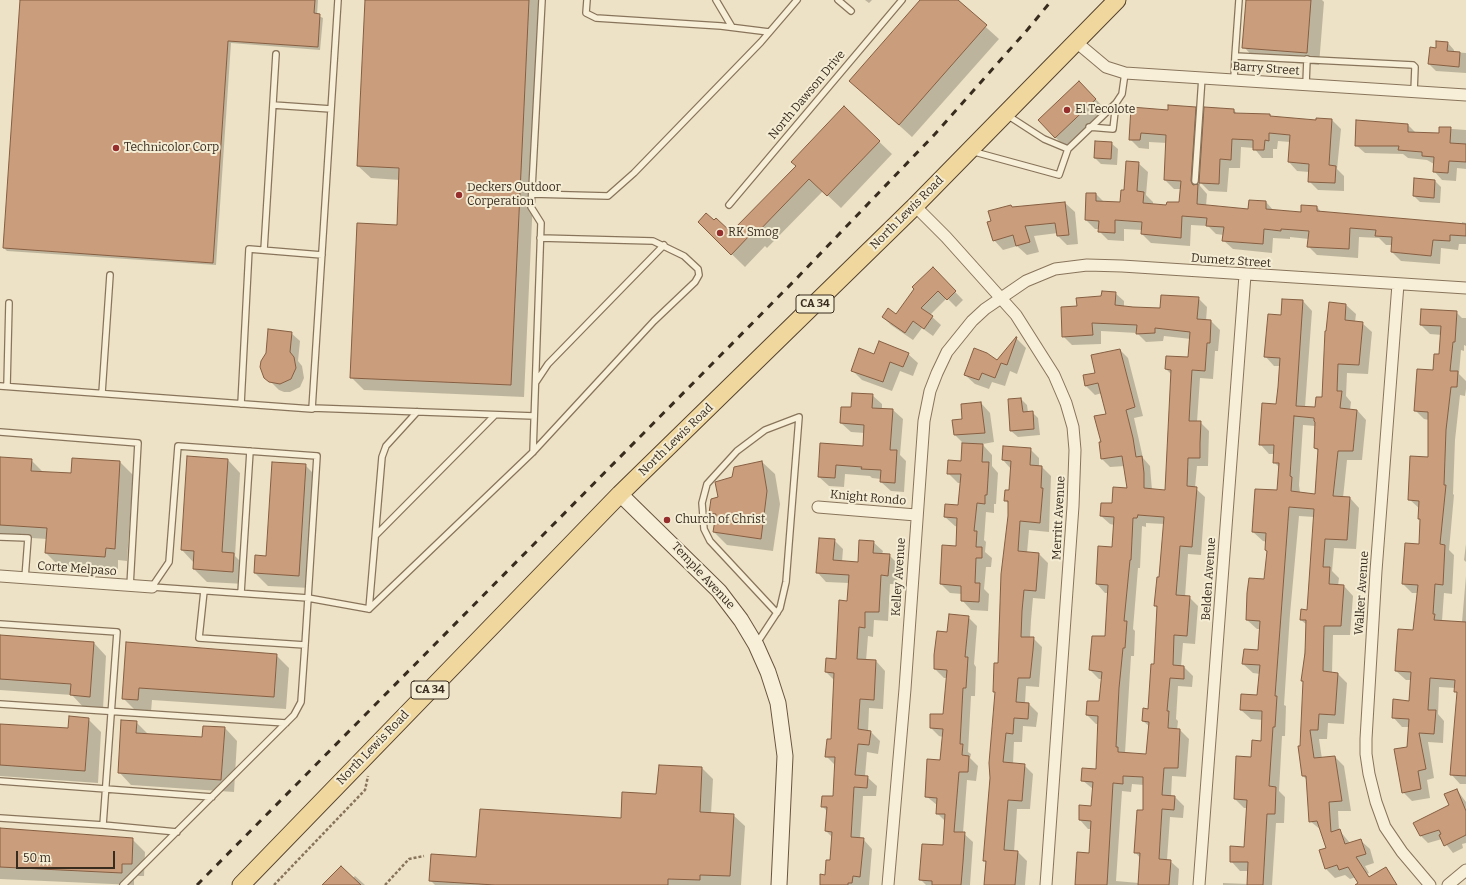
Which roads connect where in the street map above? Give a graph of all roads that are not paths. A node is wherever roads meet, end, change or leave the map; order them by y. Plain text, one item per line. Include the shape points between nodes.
1 (338, 0) edge
2 (542, 0) edge
3 (587, 0) edge
4 (716, 0) edge
5 (797, 0) edge
6 (838, 0) edge
7 (902, 0) edge
8 (1117, 0) edge
9 (1238, 0) edge
10 (851, 10) dead end
11 (732, 27) junction
12 (769, 32) junction
13 (1075, 41) junction
14 (276, 54) dead end
15 (1235, 56) junction
16 (1307, 59) junction
17 (1125, 73) junction
18 (1202, 77) junction
19 (1234, 80) junction
20 (1306, 84) junction
21 (1414, 92) junction
22 (1466, 95) edge
23 (1116, 103) junction
24 (273, 105) junction
25 (331, 109) junction
26 (1005, 114) junction
27 (1089, 127) junction
28 (1068, 149) junction
29 (969, 151) junction
30 (1195, 181) dead end
31 (532, 194) junction
32 (729, 205) dead end
33 (915, 206) junction
34 (540, 238) junction
35 (664, 245) junction
36 (264, 250) junction
37 (322, 255) junction
38 (1245, 275) junction
39 (110, 276) dead end
40 (1398, 284) junction
41 (1466, 288) edge
42 (1002, 297) junction
43 (9, 302) dead end
44 (535, 382) junction
45 (0, 386) edge
46 (7, 386) junction
47 (102, 393) junction
48 (242, 404) junction
49 (312, 408) junction
50 (417, 412) junction
51 (495, 415) junction
52 (534, 416) junction
53 (0, 432) edge
54 (250, 451) junction
55 (533, 452) junction
56 (620, 494) junction
57 (818, 507) dead end
58 (916, 515) junction
59 (376, 535) junction
60 (0, 537) edge
61 (0, 576) edge
62 (24, 578) junction
63 (130, 586) junction
64 (152, 587) junction
65 (204, 591) junction
66 (241, 593) junction
67 (308, 598) junction
68 (369, 609) junction
69 (777, 613) junction
70 (0, 624) edge
71 (305, 645) junction
72 (756, 645) junction
73 (0, 704) edge
74 (112, 711) junction
75 (286, 723) junction
76 (0, 781) edge
77 (106, 789) junction
78 (212, 796) junction
79 (0, 818) edge
80 (103, 825) junction
81 (177, 832) junction
82 (1466, 870) edge
83 (123, 885) edge
84 (241, 885) edge
85 (779, 885) edge
86 (888, 885) edge
87 (1046, 885) edge
88 (1199, 885) edge
89 (1430, 885) edge
90 (1448, 885) edge

1 - 25 lane
2 - 31 lane
3 - 11 lane via 586,13 596,18
4 - 11 lane
5 - 12 lane
6 - 10 lane
7 - 32 lane, North Dawson Drive
8 - 13 main road, North Lewis Road / CA 34
9 - 15 lane
11 - 12 lane
12 - 31 lane via 634,173 608,196
13 - 17 street, Barry Street via 1106,68
13 - 26 main road, North Lewis Road / CA 34
14 - 24 lane
15 - 16 lane
15 - 19 lane
16 - 20 lane
16 - 21 lane via 1413,65
17 - 18 street, Barry Street
17 - 23 lane via 1122,94
18 - 19 street, Barry Street
18 - 30 lane
19 - 20 street, Barry Street
20 - 21 street, Barry Street
21 - 22 street, Barry Street
23 - 27 lane
23 - 27 lane via 1113,130
24 - 25 lane
24 - 36 lane
25 - 37 lane
26 - 28 lane via 1044,139
26 - 29 main road, North Lewis Road / CA 34
27 - 28 lane
28 - 29 lane via 1059,175
29 - 33 main road, North Lewis Road / CA 34
31 - 34 lane via 531,207 541,223
33 - 42 street, Merritt Avenue
33 - 56 main road, North Lewis Road / CA 34
34 - 35 lane via 652,240
34 - 44 lane
35 - 44 lane via 548,364
35 - 55 lane via 684,256 698,269 696,282 654,322
36 - 37 lane
36 - 48 lane via 249,249
37 - 49 lane
38 - 40 street, Dumetz Street
38 - 42 street, Dumetz Street via 1122,266 1076,266 1046,272 1026,281
38 - 88 street, Belden Avenue
39 - 47 lane
40 - 41 street, Dumetz Street
40 - 89 street, Walker Avenue via 1366,739 1369,774 1385,827
42 - 58 street, Kelley Avenue via 985,309 960,334 936,373 924,421
42 - 87 street, Merritt Avenue via 1054,375 1066,403 1075,439 1073,506
43 - 46 lane
44 - 52 lane
45 - 46 lane
46 - 47 lane
47 - 48 lane
48 - 49 lane
49 - 50 lane
50 - 51 lane
50 - 59 lane via 386,446 382,457
51 - 52 lane
51 - 59 lane
52 - 55 lane
53 - 63 lane via 138,443
54 - 64 lane via 178,446 169,562
54 - 66 lane
54 - 67 lane via 317,456
55 - 68 lane
56 - 72 main road, Temple Avenue via 719,591
56 - 84 main road, North Lewis Road / CA 34
57 - 58 street, Knight Rondo
58 - 86 street, Kelley Avenue via 905,689
59 - 68 lane
60 - 62 lane via 28,538
61 - 62 street, Corte Melpaso
62 - 63 street, Corte Melpaso
63 - 64 street, Corte Melpaso
64 - 65 lane
65 - 66 lane
65 - 71 lane via 199,638
66 - 67 lane
67 - 68 lane
67 - 71 lane
69 - 69 lane via 710,541 704,530 702,503 707,484 736,451 765,430 799,417 786,582
69 - 72 lane
70 - 74 lane via 117,632
71 - 75 lane via 301,702
72 - 85 main road, Temple Avenue via 775,692 784,740 785,787
73 - 74 lane
74 - 75 lane
74 - 77 lane
75 - 78 lane
76 - 77 lane
77 - 78 lane
77 - 80 lane
78 - 81 lane
79 - 80 lane
80 - 81 lane
81 - 83 lane
82 - 90 street

